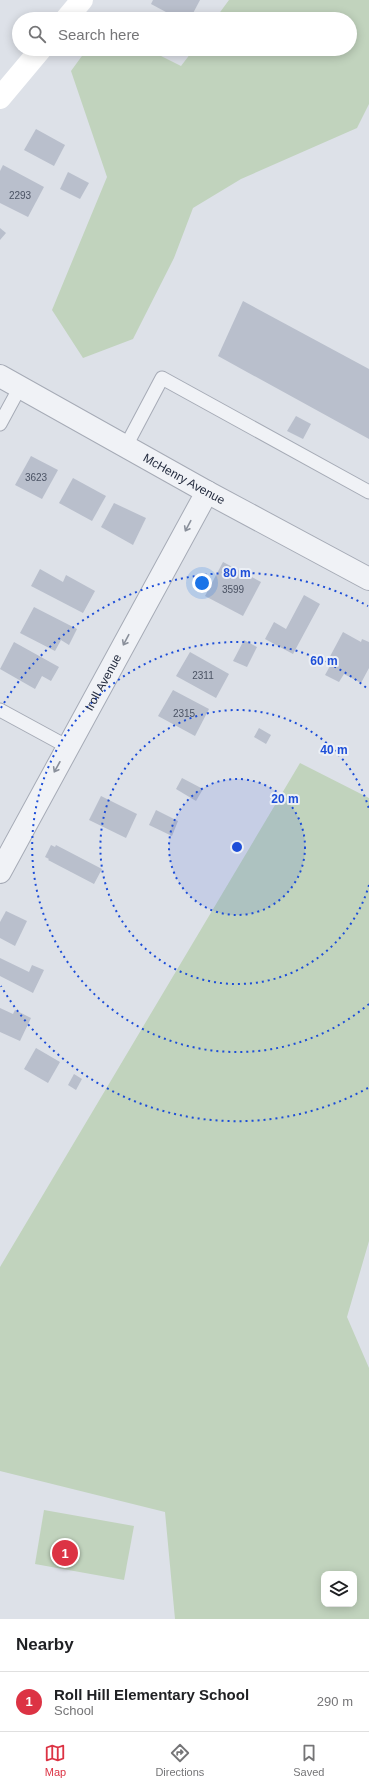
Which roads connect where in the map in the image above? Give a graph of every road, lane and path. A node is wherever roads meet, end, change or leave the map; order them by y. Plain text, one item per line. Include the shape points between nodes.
1 (82, 0) edge
2 (72, 12) edge
3 (35, 56) edge
4 (0, 98) edge
5 (0, 376) edge
6 (20, 387) junction
7 (0, 424) edge
8 (126, 446) junction
9 (207, 492) junction
10 (369, 492) edge
11 (369, 580) edge
12 (0, 710) edge
13 (68, 748) junction
14 (0, 872) edge

1 - 2 street
3 - 4 street
5 - 6 street, McHenry Avenue
6 - 7 lane
6 - 8 street, McHenry Avenue
8 - 9 street, McHenry Avenue
8 - 10 lane via 162,378
9 - 11 street, McHenry Avenue
9 -> 13 street, Iroll Avenue
12 - 13 lane
13 -> 14 street, Iroll Avenue

